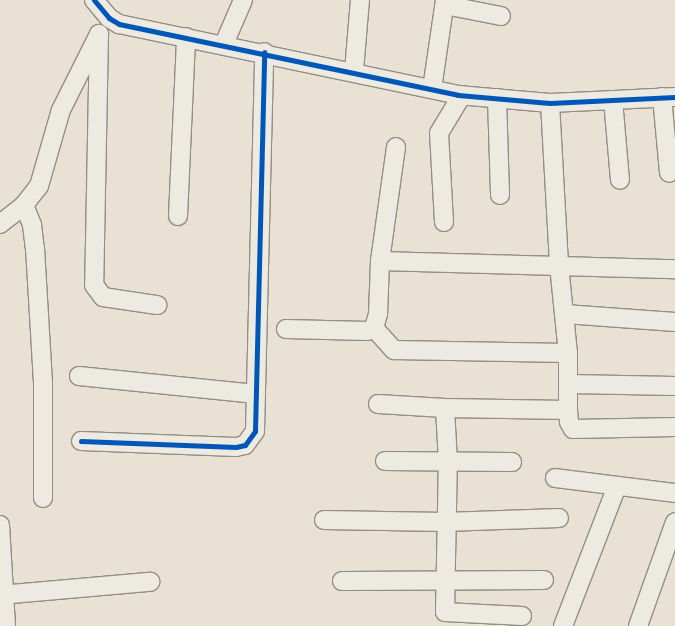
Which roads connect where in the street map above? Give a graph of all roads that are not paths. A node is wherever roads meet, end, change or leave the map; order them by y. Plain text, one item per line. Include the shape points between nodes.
1 (94, 0) edge
2 (243, 0) edge
3 (360, 0) edge
4 (445, 2) edge
5 (501, 16) dead end
6 (109, 18) junction
7 (99, 34) junction
8 (186, 37) junction
9 (224, 44) junction
10 (264, 52) junction
11 (354, 71) junction
12 (432, 89) junction
13 (462, 95) junction
14 (669, 97) edge
15 (497, 98) junction
16 (613, 100) junction
17 (550, 103) junction
18 (396, 146) dead end
19 (669, 173) dead end
20 (620, 180) dead end
21 (500, 195) dead end
22 (24, 205) junction
23 (178, 216) dead end
24 (444, 222) dead end
25 (0, 224) edge
26 (380, 261) junction
27 (560, 265) junction
28 (675, 269) edge
29 (156, 305) dead end
30 (565, 314) junction
31 (675, 322) edge
32 (374, 328) junction
33 (286, 329) dead end
34 (568, 353) junction
35 (79, 376) dead end
36 (569, 384) junction
37 (675, 386) edge
38 (256, 394) junction
39 (378, 404) dead end
40 (445, 408) junction
41 (568, 410) junction
42 (675, 427) edge
43 (81, 442) dead end
44 (385, 461) dead end
45 (448, 462) junction
46 (512, 462) dead end
47 (555, 478) dead end
48 (617, 486) junction
49 (675, 493) edge
50 (44, 498) dead end
51 (559, 518) dead end
52 (324, 520) dead end
53 (445, 522) junction
54 (675, 522) edge
55 (0, 525) edge
56 (445, 579) junction
57 (544, 580) dead end
58 (342, 581) dead end
59 (150, 582) dead end
60 (2, 595) edge
61 (522, 616) dead end
62 (6, 626) edge
63 (564, 626) edge
64 (638, 626) edge

1 - 6 street
2 - 9 street
3 - 11 street
4 - 5 street
4 - 12 street
6 - 7 street
6 - 8 street via 119,24
7 - 22 street via 61,110 43,178
7 - 29 street via 94,284 102,297
8 - 9 street
8 - 23 street
9 - 10 street
10 - 11 street
10 - 38 street
11 - 12 street
12 - 13 street
13 - 15 street
13 - 24 street via 440,133
14 - 16 street
14 - 19 street
15 - 17 street
15 - 21 street
16 - 17 street
16 - 20 street
17 - 27 street
18 - 26 street
22 - 25 street
22 - 50 street via 32,225 36,258 43,383
26 - 27 street
26 - 32 street via 378,314
27 - 28 street
27 - 30 street
30 - 31 street
30 - 34 street
32 - 33 street via 367,331
32 - 34 street via 394,350
34 - 36 street
35 - 38 street
36 - 37 street
36 - 41 street
38 - 43 street via 255,431 245,445
39 - 40 street
40 - 41 street
40 - 45 street
41 - 42 street via 573,429
44 - 45 street
45 - 46 street
45 - 53 street
47 - 48 street
48 - 49 street
48 - 63 street
51 - 53 street
52 - 53 street
53 - 56 street
54 - 64 street
55 - 60 street
56 - 57 street
56 - 58 street
56 - 61 street via 447,614
59 - 60 street
60 - 62 street

